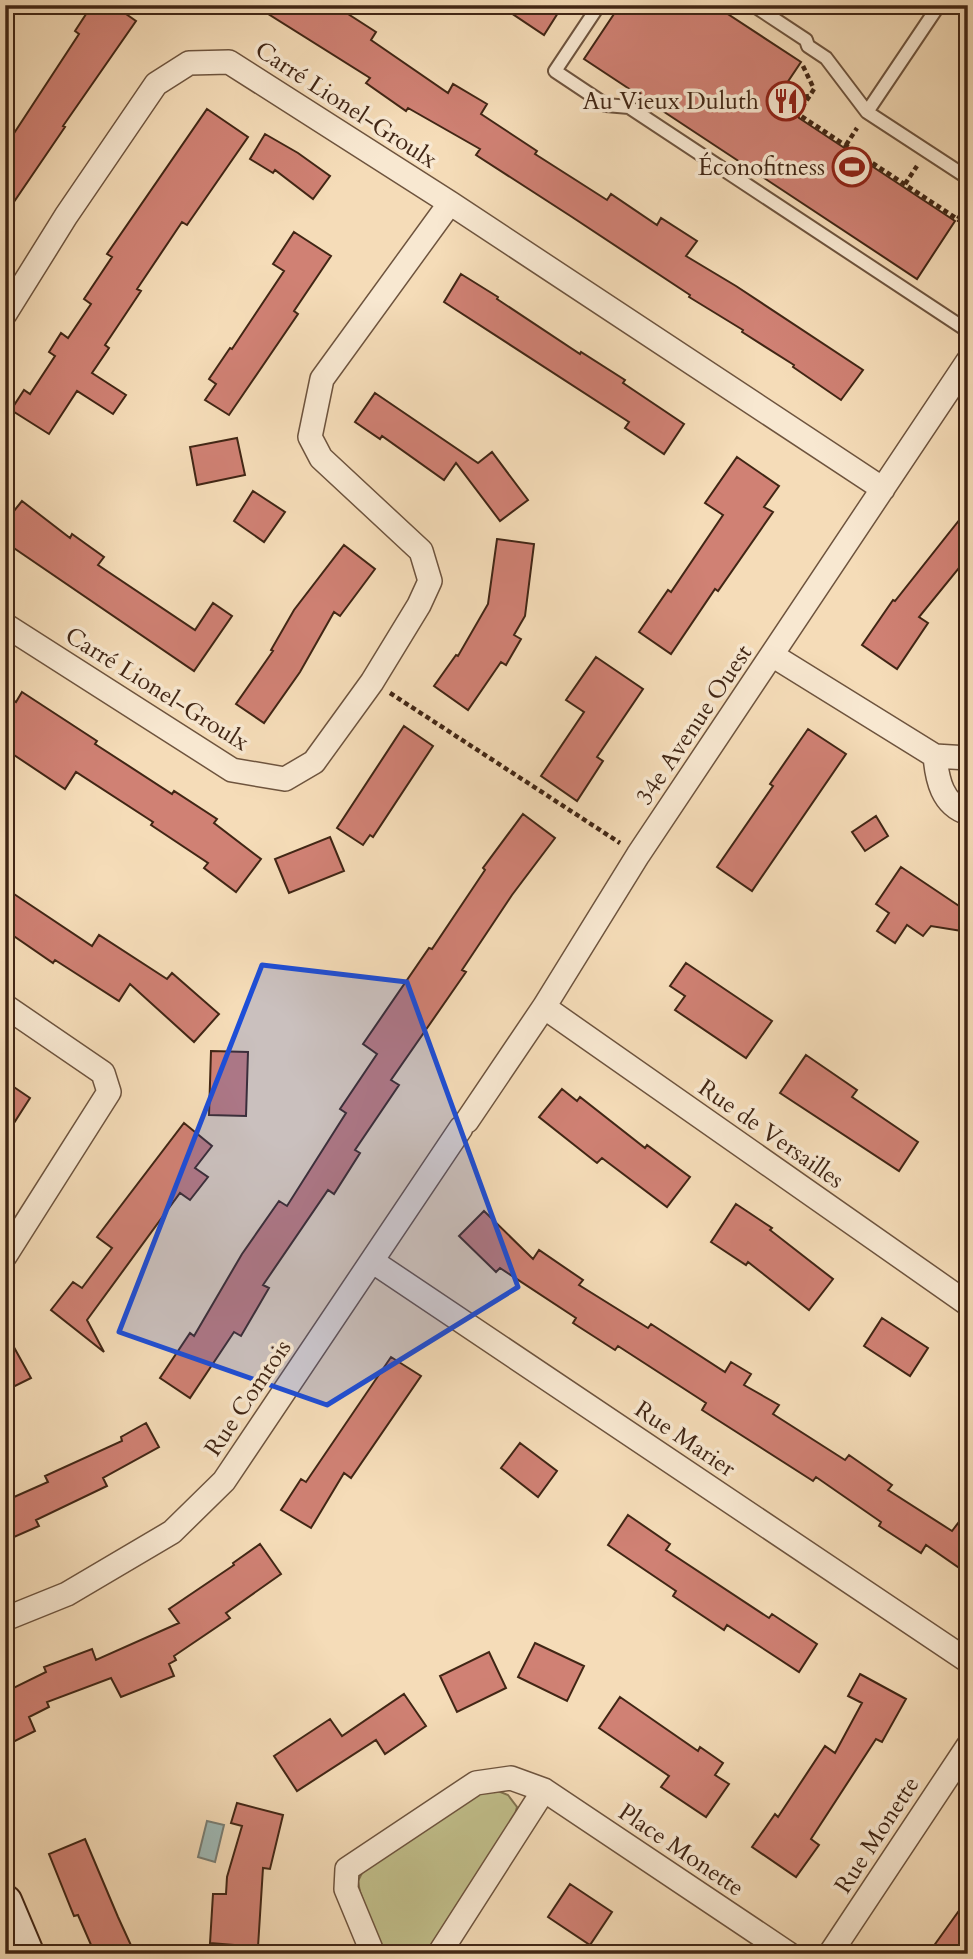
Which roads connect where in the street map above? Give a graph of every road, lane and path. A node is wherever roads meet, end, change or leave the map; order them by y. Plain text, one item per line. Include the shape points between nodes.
1 (598, 5) edge
2 (753, 5) edge
3 (939, 5) edge
4 (801, 62) dead end
5 (810, 96) junction
6 (796, 98) dead end
7 (867, 112) junction
8 (968, 178) edge
9 (450, 203) junction
10 (968, 204) edge
11 (958, 219) junction
12 (968, 226) edge
13 (5, 314) edge
14 (968, 331) edge
15 (968, 361) edge
16 (883, 489) junction
17 (5, 625) edge
18 (772, 655) junction
19 (372, 682) junction
20 (935, 756) junction
21 (968, 758) edge
22 (968, 813) edge
23 (638, 855) junction
24 (5, 1006) edge
25 (544, 1007) junction
26 (464, 1124) joint
27 (5, 1256) edge
28 (372, 1261) junction
29 (968, 1304) edge
30 (5, 1619) edge
31 (968, 1661) edge
32 (968, 1746) edge
33 (544, 1790) junction
34 (5, 1902) edge
35 (27, 1954) edge
36 (373, 1954) edge
37 (439, 1954) edge
38 (789, 1954) edge
39 (830, 1954) edge

1 - 14 lane via 555,71 606,105 629,107
2 - 7 lane via 806,40
3 - 7 lane
4 - 5 path via 814,89
5 - 6 path
5 - 11 path via 797,115
7 - 8 lane
9 - 13 street, Carré Lionel-Groulx via 229,62 189,63 156,84
9 - 16 street, Carré Lionel-Groulx
9 - 19 street, Carré Lionel-Groulx via 322,379 310,436 321,458 421,551 430,581
10 - 11 path
11 - 12 path
15 - 16 street, 34e Avenue Ouest
16 - 18 street, 34e Avenue Ouest
17 - 19 street, Carré Lionel-Groulx via 232,770 285,779 314,762
18 - 20 street
18 - 23 street, 34e Avenue Ouest
19 - 23 path
20 - 21 street
20 - 22 street via 937,781 950,802
23 - 25 street, 34e Avenue Ouest
24 - 27 street via 103,1073 109,1092
25 - 26 street, 34e Avenue Ouest
25 - 29 street, Rue de Versailles
26 - 28 street, Rue Comtois
28 - 30 street, Rue Comtois via 224,1481 172,1532 67,1594
28 - 31 street, Rue Marier
32 - 39 street, Rue Monette
33 - 36 street, Place Monette via 511,1778 477,1783 347,1869 346,1889
33 - 37 street
33 - 38 street, Place Monette
34 - 35 street

